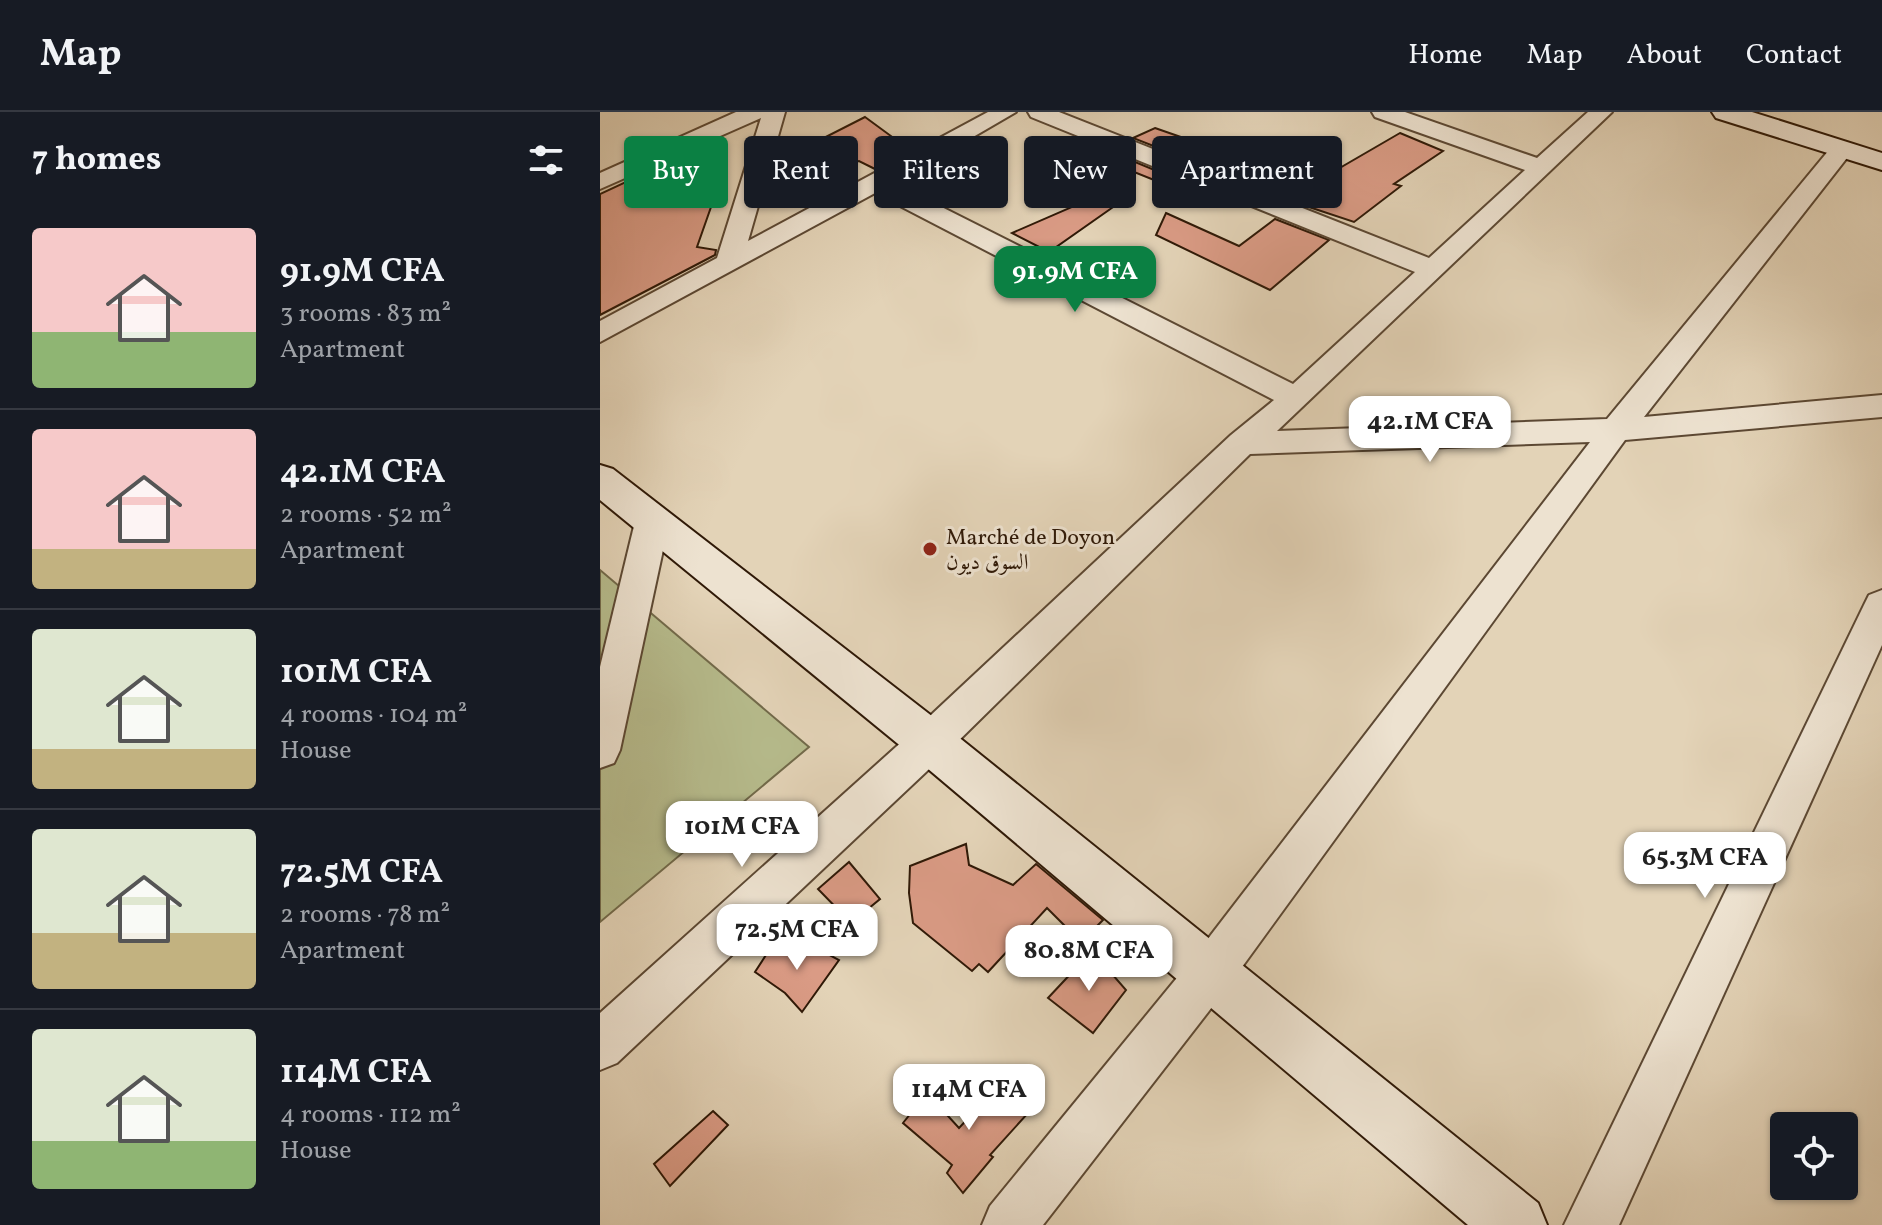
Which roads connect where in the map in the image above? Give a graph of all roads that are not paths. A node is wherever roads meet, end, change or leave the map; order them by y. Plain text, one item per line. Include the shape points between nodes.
1 (755, 112) edge
2 (774, 112) edge
3 (1005, 112) edge
4 (1039, 112) edge
5 (1383, 112) edge
6 (1601, 112) edge
7 (1725, 112) edge
8 (962, 136) edge
9 (1842, 149) junction
10 (1882, 162) edge
11 (1539, 167) junction
12 (600, 182) edge
13 (874, 186) edge
14 (924, 208) edge
15 (728, 265) junction
16 (1432, 269) junction
17 (600, 333) edge
18 (1296, 398) junction
19 (1882, 406) edge
20 (1616, 430) junction
21 (1242, 443) junction
22 (600, 479) edge
23 (652, 522) junction
24 (1882, 605) edge
25 (930, 742) junction
26 (600, 750) edge
27 (1210, 973) junction
28 (600, 1046) edge
29 (1009, 1225) edge
30 (1516, 1225) edge
31 (1591, 1225) edge

1 - 12 street
2 - 15 street
3 - 8 street
4 - 16 street
5 - 11 street
6 - 11 street
7 - 9 street
9 - 10 street
9 - 20 street
11 - 16 street
13 - 15 street
14 - 18 street
15 - 17 street
16 - 18 street
18 - 21 street
19 - 20 street
20 - 21 street
20 - 27 street
21 - 25 street
22 - 23 street
23 - 25 street
23 - 26 street
24 - 31 street
25 - 27 street
25 - 28 street
27 - 29 street
27 - 30 street

